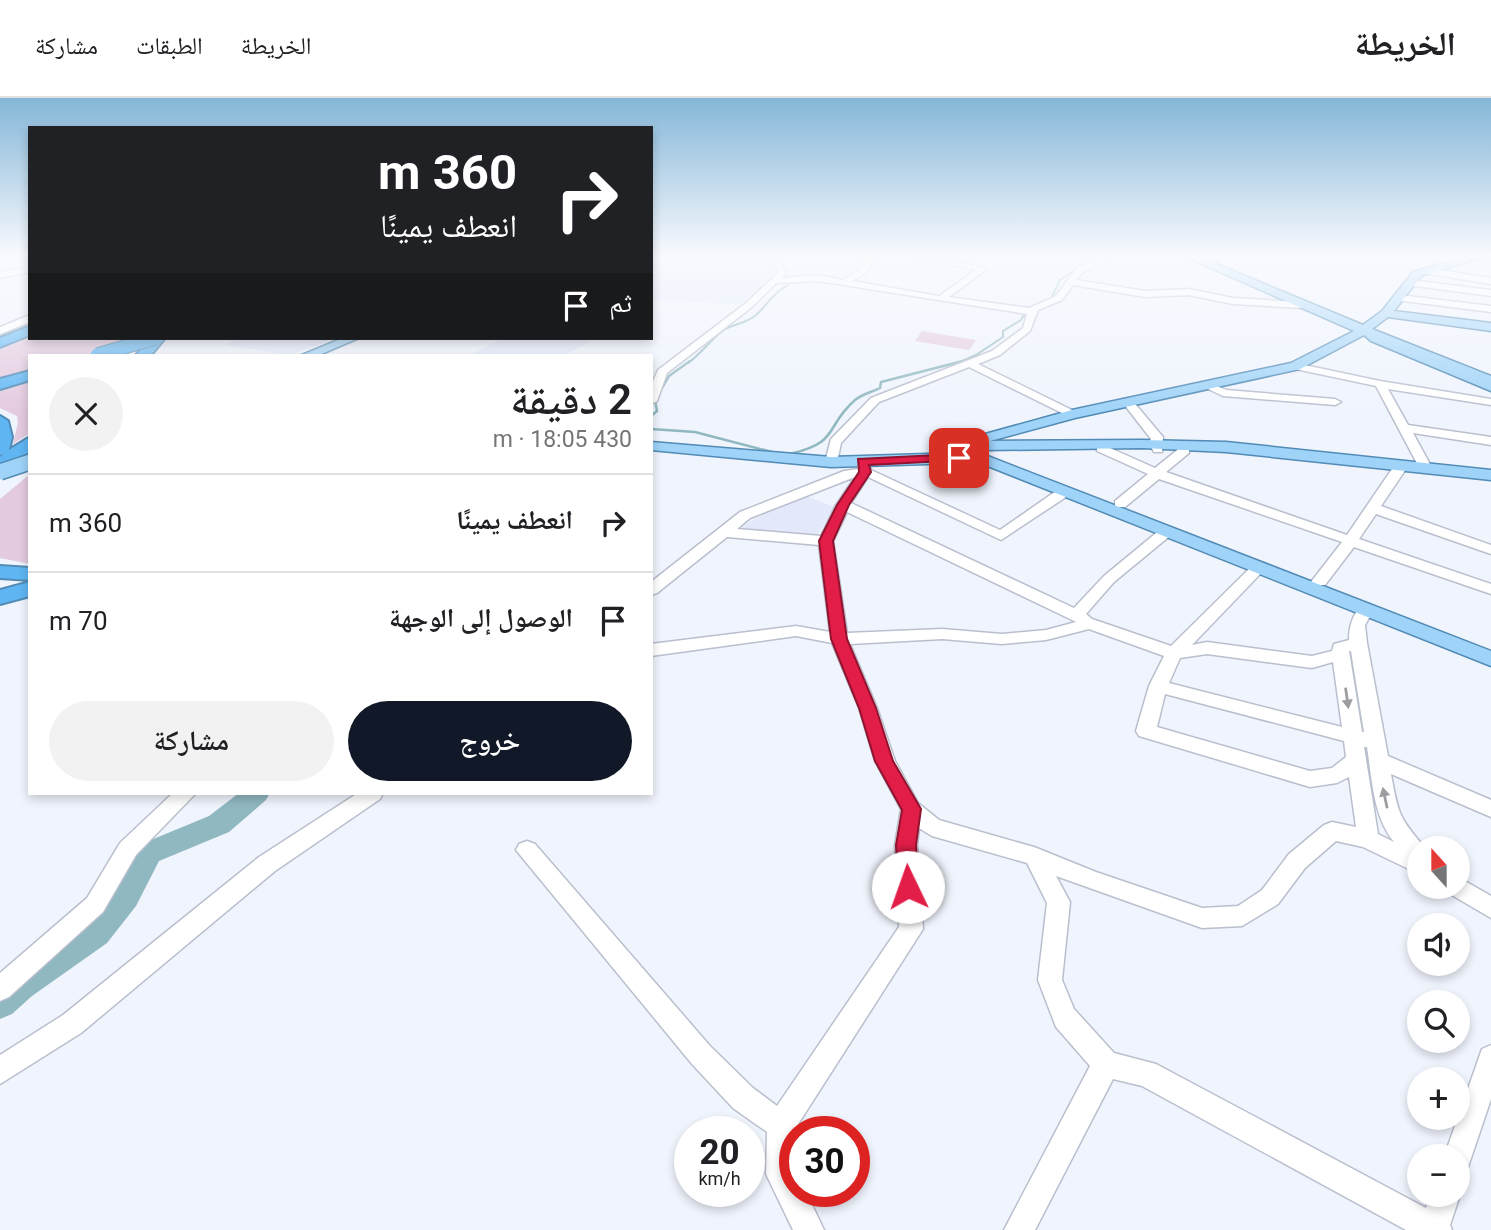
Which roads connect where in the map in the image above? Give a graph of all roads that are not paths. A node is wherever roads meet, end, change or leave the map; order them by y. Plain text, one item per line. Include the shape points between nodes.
1 (745, 308) edge
2 (1008, 308) edge
3 (1035, 308) edge
4 (1308, 308) edge
5 (1390, 308) edge
6 (1461, 308) edge
7 (1032, 311) junction
8 (1386, 313) junction
9 (28, 319) edge
10 (1471, 324) junction
11 (1491, 327) edge
12 (0, 331) edge
13 (28, 331) edge
14 (1366, 331) junction
15 (140, 340) edge
16 (150, 340) edge
17 (155, 340) edge
18 (348, 340) edge
19 (360, 340) edge
20 (0, 343) edge
21 (101, 354) edge
22 (126, 354) edge
23 (144, 354) edge
24 (311, 354) edge
25 (324, 354) edge
26 (971, 364) junction
27 (1295, 366) junction
28 (28, 377) edge
29 (1491, 381) edge
30 (0, 384) edge
31 (1380, 384) junction
32 (1210, 386) junction
33 (1491, 387) edge
34 (653, 396) edge
35 (1127, 401) junction
36 (1335, 402) dead end
37 (1491, 402) edge
38 (1072, 414) junction
39 (0, 421) edge
40 (1404, 428) junction
41 (1491, 441) edge
42 (28, 444) edge
43 (653, 444) edge
44 (1156, 447) junction
45 (1101, 448) junction
46 (0, 450) edge
47 (986, 450) junction
48 (1185, 450) junction
49 (955, 452) junction
50 (28, 459) edge
51 (28, 460) edge
52 (832, 460) junction
53 (28, 461) edge
54 (0, 466) edge
55 (864, 467) junction
56 (1399, 469) junction
57 (1421, 469) junction
58 (0, 472) edge
59 (1155, 473) junction
60 (1491, 478) edge
61 (0, 483) edge
62 (1064, 492) junction
63 (1120, 504) junction
64 (843, 505) junction
65 (1373, 508) junction
66 (1166, 532) junction
67 (723, 533) junction
68 (826, 541) junction
69 (1349, 542) junction
70 (1491, 550) edge
71 (1258, 568) junction
72 (0, 572) edge
73 (28, 574) edge
74 (1319, 582) junction
75 (653, 588) edge
76 (1491, 589) edge
77 (28, 590) edge
78 (0, 597) edge
79 (1365, 611) junction
80 (1083, 620) junction
81 (839, 639) junction
82 (1491, 647) edge
83 (1349, 649) junction
84 (653, 650) edge
85 (1174, 653) junction
86 (1491, 659) edge
87 (1158, 685) junction
88 (1352, 737) junction
89 (1376, 751) junction
90 (1355, 761) junction
91 (184, 795) edge
92 (370, 795) edge
93 (911, 809) junction
94 (1491, 809) edge
95 (1368, 839) junction
96 (1407, 842) edge
97 (527, 850) dead end
98 (1034, 856) junction
99 (1407, 859) edge
100 (1470, 895) edge
101 (1491, 908) edge
102 (0, 989) edge
103 (1491, 1058) edge
104 (1106, 1064) junction
105 (0, 1071) edge
106 (787, 1116) edge
107 (779, 1124) edge
108 (1462, 1144) edge
109 (798, 1207) edge
110 (1441, 1207) edge
111 (1435, 1229) edge
112 (809, 1230) edge
113 (1019, 1230) edge

1 - 34 street via 662,372
2 - 7 street
3 - 7 street
4 - 14 main road
5 - 8 main road
6 - 10 street
7 - 26 street via 1027,329 996,353
8 - 10 main road
8 - 14 main road
9 - 12 street
10 - 11 main road
13 - 20 highway
14 - 27 main road
14 - 29 main road
14 - 33 main road
15 - 22 highway
16 - 21 highway, bridge
17 - 23 highway
18 - 24 main road
19 - 25 main road
26 - 38 street
26 - 52 street via 875,400 835,442
27 - 31 street
27 - 32 main road
28 - 30 highway
31 - 37 street
31 - 40 street
32 - 35 main road
32 - 36 street via 1223,393
35 - 38 main road
35 - 44 street via 1159,440
38 - 47 main road
39 - 46 highway
40 - 41 street
40 - 57 street
42 - 54 highway
43 - 52 main road
44 - 45 main road
44 - 47 main road
44 - 48 main road
44 - 57 main road via 1260,450
45 - 47 main road
45 - 59 street
47 - 49 main road via 963,442
47 - 49 main road via 975,461
47 - 62 main road
47 - 63 main road
48 - 56 main road
48 - 59 street
49 - 52 main road
49 - 55 main road
50 - 54 main road
51 - 58 main road, bridge
52 - 55 main road
53 - 61 highway
55 - 62 street via 1001,536
55 - 64 street
55 - 67 street via 745,515
56 - 57 main road
56 - 65 street
57 - 60 main road
59 - 63 street
59 - 69 street
62 - 66 main road
63 - 74 main road
64 - 68 street
64 - 80 street
65 - 69 street
65 - 70 street
66 - 71 main road
66 - 80 street via 1109,579
67 - 68 street
67 - 75 street
68 - 81 street
69 - 74 street
69 - 76 street
71 - 79 main road
71 - 85 street
72 - 73 highway
74 - 82 main road
77 - 78 highway
79 - 83 street
79 - 86 main road
80 - 81 street via 1046,635 1002,639 943,634
80 - 85 street
81 - 84 street via 796,631
81 - 93 street via 884,761
83 - 85 street via 1312,662 1207,648
83 -> 88 street
83 - 89 street
85 - 87 street
87 - 88 street
87 - 90 street via 1146,731 1310,779 1336,775
88 - 89 street
88 - 90 street
89 - 94 street
96 -> 89 street via 1387,808
90 - 95 street
91 - 102 street via 128,849 95,905
92 - 105 street via 267,864 72,1024
93 - 98 street via 932,828
93 - 106 street via 906,845 911,929
95 - 98 street via 1332,831 1297,861 1270,897 1242,916 1202,918
95 - 99 street
97 - 107 street via 701,1055 743,1098
98 - 104 street via 1059,902 1049,980 1065,1018
100 - 101 street
103 - 108 street
104 - 111 street via 1146,1074
104 - 113 street
109 - 112 street
110 - 111 street

